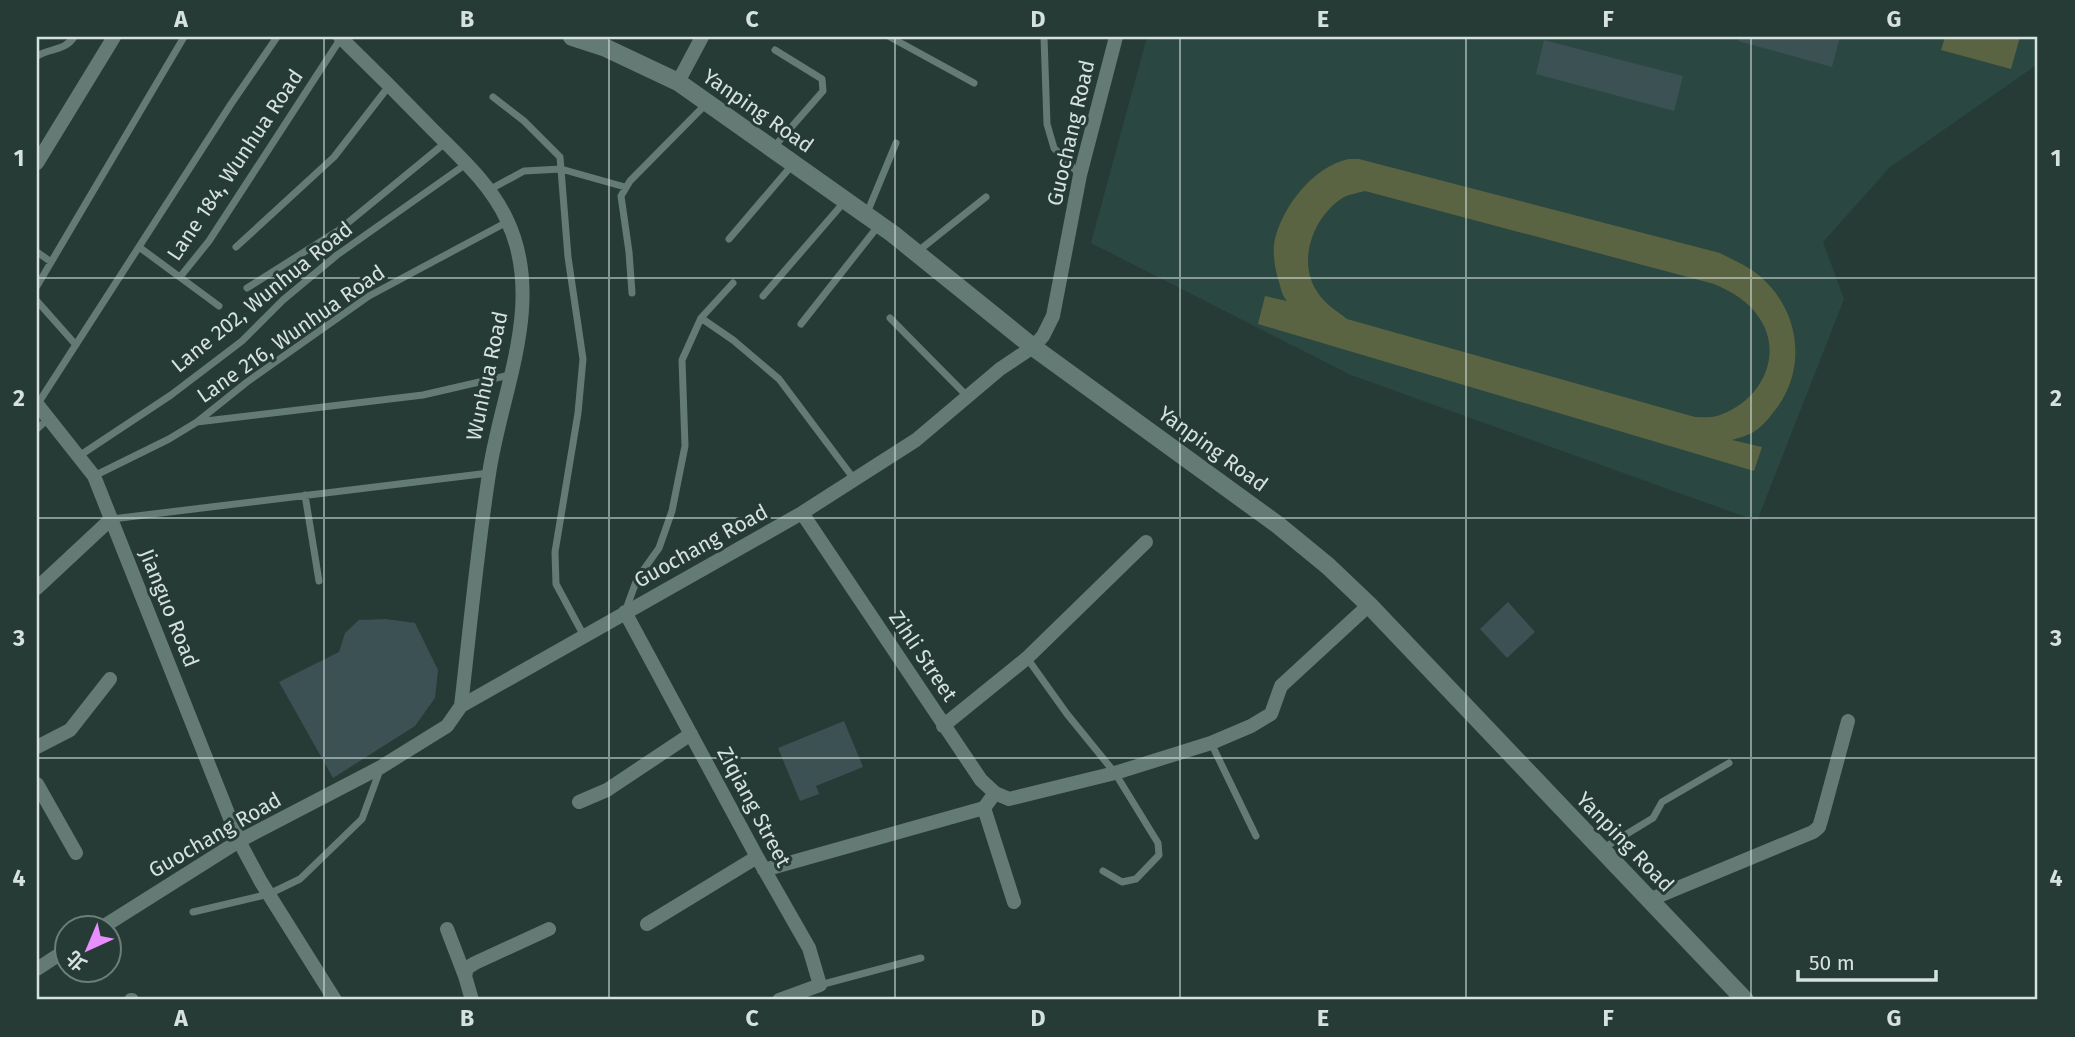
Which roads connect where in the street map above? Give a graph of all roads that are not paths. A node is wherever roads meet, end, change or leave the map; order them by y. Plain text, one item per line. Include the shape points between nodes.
1 (74, 37) edge
2 (114, 37) edge
3 (184, 37) edge
4 (277, 37) edge
5 (341, 37) edge
6 (572, 37) edge
7 (702, 37) edge
8 (890, 37) edge
9 (1044, 37) edge
10 (1116, 37) edge
11 (775, 50) dead end
12 (37, 56) edge
13 (678, 82) junction
14 (974, 83) dead end
15 (390, 86) junction
16 (493, 97) dead end
17 (708, 103) junction
18 (446, 143) junction
19 (897, 143) dead end
20 (772, 149) junction
21 (37, 163) edge
22 (793, 163) junction
23 (467, 164) junction
24 (561, 169) junction
25 (1080, 175) junction
26 (625, 187) junction
27 (488, 190) junction
28 (986, 197) dead end
29 (845, 200) junction
30 (873, 220) junction
31 (508, 221) junction
32 (729, 239) dead end
33 (139, 247) junction
34 (236, 247) dead end
35 (916, 252) junction
36 (37, 253) edge
37 (51, 262) junction
38 (180, 277) junction
39 (733, 282) dead end
40 (37, 286) edge
41 (247, 288) dead end
42 (632, 293) dead end
43 (763, 296) dead end
44 (37, 301) edge
45 (219, 306) dead end
46 (701, 318) junction
47 (890, 318) dead end
48 (801, 324) dead end
49 (76, 345) junction
50 (1033, 347) junction
51 (510, 375) junction
52 (968, 396) junction
53 (37, 405) edge
54 (49, 418) junction
55 (197, 422) junction
56 (37, 429) edge
57 (79, 456) junction
58 (489, 473) junction
59 (94, 476) junction
60 (854, 480) junction
61 (304, 495) junction
62 (802, 513) junction
63 (111, 519) junction
64 (1146, 542) dead end
65 (319, 581) dead end
66 (37, 589) edge
67 (1369, 605) junction
68 (625, 612) junction
69 (583, 636) junction
70 (1027, 658) junction
71 (110, 679) dead end
72 (461, 706) junction
73 (1848, 721) dead end
74 (943, 726) junction
75 (691, 734) junction
76 (1211, 743) junction
77 (37, 747) edge
78 (1730, 763) dead end
79 (381, 767) junction
80 (1115, 773) junction
81 (37, 784) edge
82 (995, 793) junction
83 (579, 803) dead end
84 (984, 808) junction
85 (1256, 836) dead end
86 (239, 841) junction
87 (1601, 850) junction
88 (76, 853) dead end
89 (760, 864) junction
90 (1103, 871) dead end
91 (269, 894) junction
92 (1648, 900) junction
93 (1014, 902) dead end
94 (193, 912) dead end
95 (122, 916) edge
96 (646, 924) dead end
97 (447, 929) dead end
98 (549, 929) dead end
99 (921, 958) dead end
100 (52, 959) edge
101 (37, 969) edge
102 (465, 976) junction
103 (820, 985) junction
104 (335, 1000) edge
105 (472, 1000) edge
106 (779, 1000) edge
107 (1745, 1000) edge

1 - 12 lane via 69,44
2 - 21 street
3 - 37 lane
4 - 33 lane
5 - 15 street, Wunhua Road
5 - 38 lane, Lane 184, Wunhua Road via 209,241
6 - 13 street, Yanping Road
7 - 13 street
8 - 14 lane
9 - 25 lane via 1046,124 1054,148
10 - 25 street, Guochang Road
11 - 20 lane via 822,79 823,91
13 - 17 street, Yanping Road
15 - 18 street, Wunhua Road
15 - 34 lane via 334,157
16 - 24 lane via 560,157
17 - 20 street, Yanping Road
17 - 26 lane
18 - 23 street, Wunhua Road
18 - 41 lane via 339,230
19 - 30 lane
20 - 22 street, Yanping Road
22 - 29 street, Yanping Road
22 - 32 lane
23 - 27 street, Wunhua Road
23 - 57 lane, Lane 202, Wunhua Road via 337,255 242,341 171,395
24 - 26 lane
24 - 27 lane via 524,171
24 - 69 lane via 583,359 555,552 556,584
25 - 50 street, Guochang Road via 1053,316
26 - 42 lane via 621,196
27 - 31 street, Wunhua Road
28 - 35 lane
29 - 30 street, Yanping Road
29 - 43 lane
30 - 35 street, Yanping Road
30 - 48 lane
31 - 51 street, Wunhua Road via 524,296
31 - 55 lane, Lane 216, Wunhua Road via 369,296
33 - 38 lane
33 - 49 lane
35 - 50 street, Yanping Road
36 - 37 lane
37 - 40 lane
38 - 45 lane
39 - 46 lane
44 - 49 lane
46 - 60 lane via 779,379
46 - 68 lane via 682,360 685,446 672,511 659,548 637,579
47 - 52 lane
49 - 53 lane
50 - 52 street, Guochang Road
50 - 67 street, Yanping Road via 1278,525
51 - 55 lane via 423,395
51 - 58 street, Wunhua Road
52 - 60 street, Guochang Road via 916,440
53 - 54 street, Jianguo Road
54 - 56 lane
54 - 57 street, Jianguo Road
55 - 59 lane, Lane 216, Wunhua Road
57 - 59 street, Jianguo Road
58 - 61 lane
58 - 72 street, Wunhua Road
59 - 63 street, Jianguo Road
60 - 62 street, Guochang Road
61 - 63 lane
61 - 65 lane
62 - 68 street, Guochang Road
62 - 74 street, Zihli Street
63 - 66 street
63 - 86 street, Jianguo Road
64 - 70 street
67 - 76 street via 1281,686 1271,714
67 - 87 street, Yanping Road
68 - 69 street, Guochang Road
68 - 75 street, Ziqiang Street
69 - 72 street, Guochang Road
70 - 74 street
70 - 80 lane
71 - 77 street via 71,730
72 - 79 street, Guochang Road via 447,726
73 - 92 street via 1819,827
74 - 82 street, Zihli Street
75 - 83 street via 607,790
75 - 89 street, Ziqiang Street
76 - 80 street
76 - 85 lane
78 - 87 lane via 1662,802 1653,818
79 - 86 street, Guochang Road
79 - 91 lane via 362,819 300,879
80 - 82 street via 1009,799
80 - 90 lane via 1158,843 1159,855 1136,879 1122,882
81 - 88 street
82 - 84 street
84 - 89 street
84 - 93 street
86 - 91 street, Jianguo Road
86 - 95 street, Guochang Road
87 - 92 street, Yanping Road
89 - 96 street
89 - 103 street, Ziqiang Street via 809,948
91 - 94 lane
91 - 104 street, Jianguo Road
92 - 107 street, Yanping Road
97 - 102 street
98 - 102 street via 475,963
99 - 103 lane
100 - 101 street
102 - 105 street
103 - 106 street

